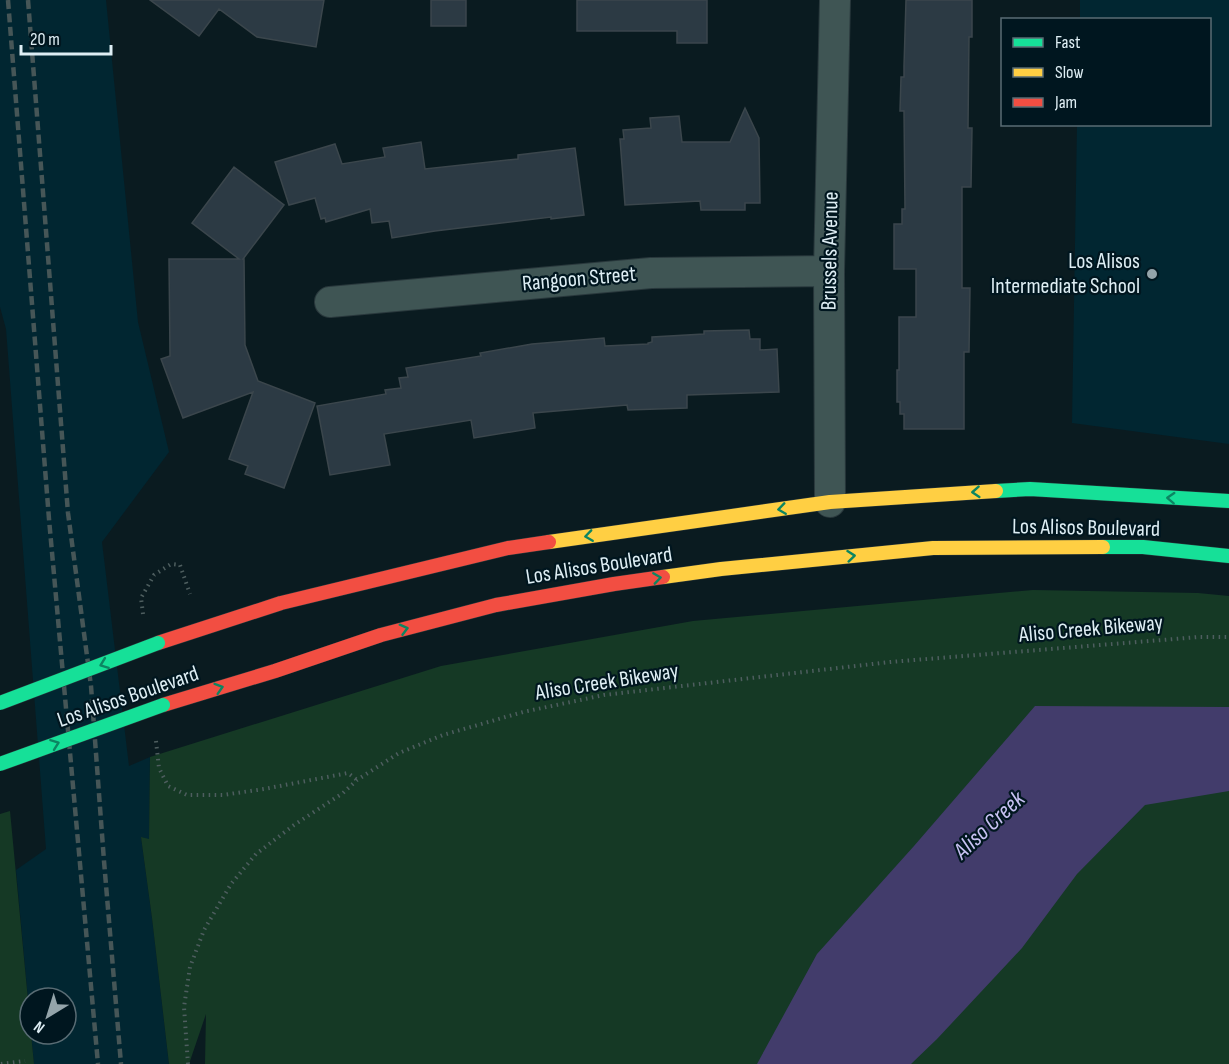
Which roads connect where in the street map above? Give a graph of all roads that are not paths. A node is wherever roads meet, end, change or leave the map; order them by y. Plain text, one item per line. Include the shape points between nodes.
1 (835, 0) edge
2 (829, 271) junction
3 (330, 302) dead end
4 (1229, 501) edge
5 (830, 502) junction
6 (1229, 556) edge
7 (0, 703) edge
8 (0, 764) edge

1 - 2 street, Brussels Avenue
2 - 3 street, Rangoon Street via 651,273
2 - 5 street, Brussels Avenue
4 -> 5 main road, Los Alisos Boulevard via 1029,489
5 -> 7 main road, Los Alisos Boulevard, bridge via 508,548 281,603 158,643
8 -> 6 main road, Los Alisos Boulevard, bridge via 163,705 381,635 496,605 614,584 933,548 1143,547

